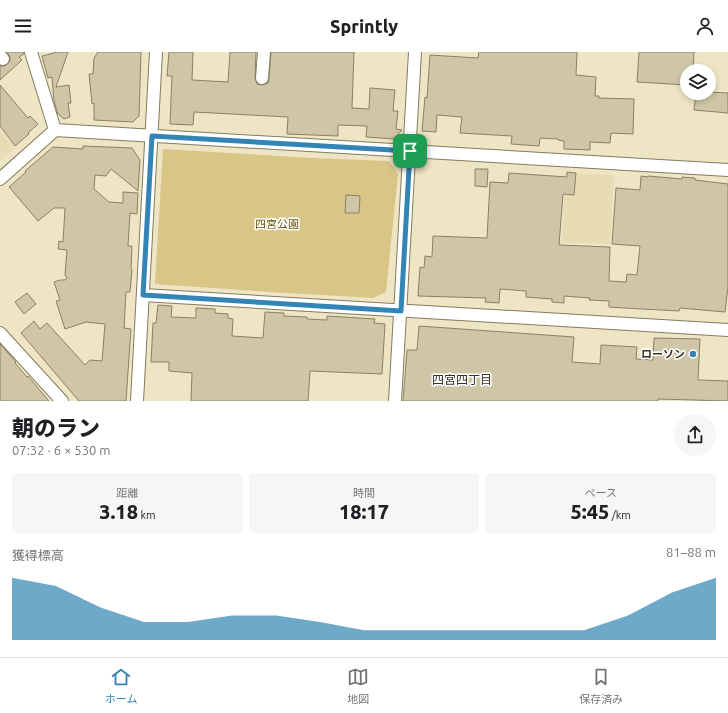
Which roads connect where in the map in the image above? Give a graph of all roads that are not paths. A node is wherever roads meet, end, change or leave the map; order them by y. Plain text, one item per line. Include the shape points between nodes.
1 (31, 52) edge
2 (156, 52) edge
3 (264, 52) edge
4 (415, 52) edge
5 (262, 78) dead end
6 (55, 130) junction
7 (152, 136) junction
8 (410, 151) junction
9 (728, 170) edge
10 (0, 179) edge
11 (143, 295) junction
12 (401, 311) junction
13 (728, 330) edge
14 (0, 333) edge
15 (62, 401) edge
16 (137, 401) edge
17 (395, 401) edge

1 - 6 street
2 - 7 street
3 - 5 street
4 - 8 street
6 - 7 street
6 - 10 street
7 - 8 street
7 - 11 street
8 - 9 street
8 - 12 street
11 - 12 street
11 - 16 street
12 - 13 street
12 - 17 street
14 - 15 street

